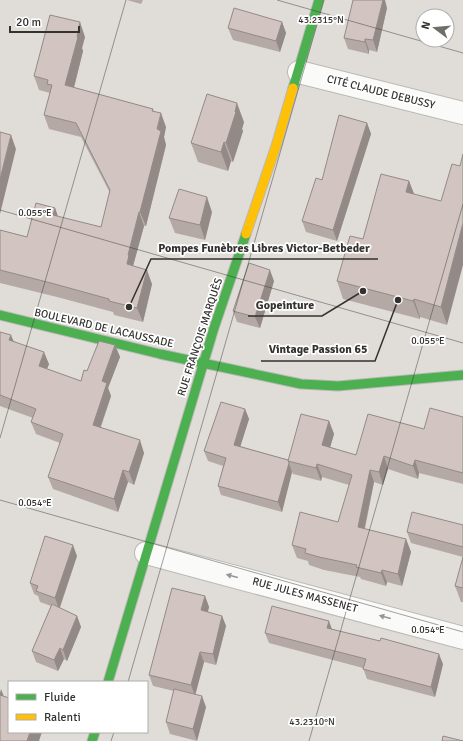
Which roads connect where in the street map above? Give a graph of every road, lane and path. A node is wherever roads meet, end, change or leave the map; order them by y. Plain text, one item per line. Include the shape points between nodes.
1 (319, 0) edge
2 (299, 72) junction
3 (463, 113) edge
4 (0, 315) edge
5 (203, 364) junction
6 (463, 375) edge
7 (146, 553) junction
8 (463, 638) edge
9 (108, 681) edge

1 - 2 street, RUE FRANÇOIS MARQUÈS
2 - 3 street, CITÉ CLAUDE DEBUSSY
2 - 5 street, RUE FRANÇOIS MARQUÈS
4 - 5 street, BOULEVARD DE LACAUSSADE
5 - 6 street, BOULEVARD DE LACAUSSADE via 282,381 320,386 366,385
5 - 7 street, RUE FRANÇOIS MARQUÈS
8 -> 7 street, RUE JULES MASSENET
7 - 9 street, RUE FRANÇOIS MARQUÈS

